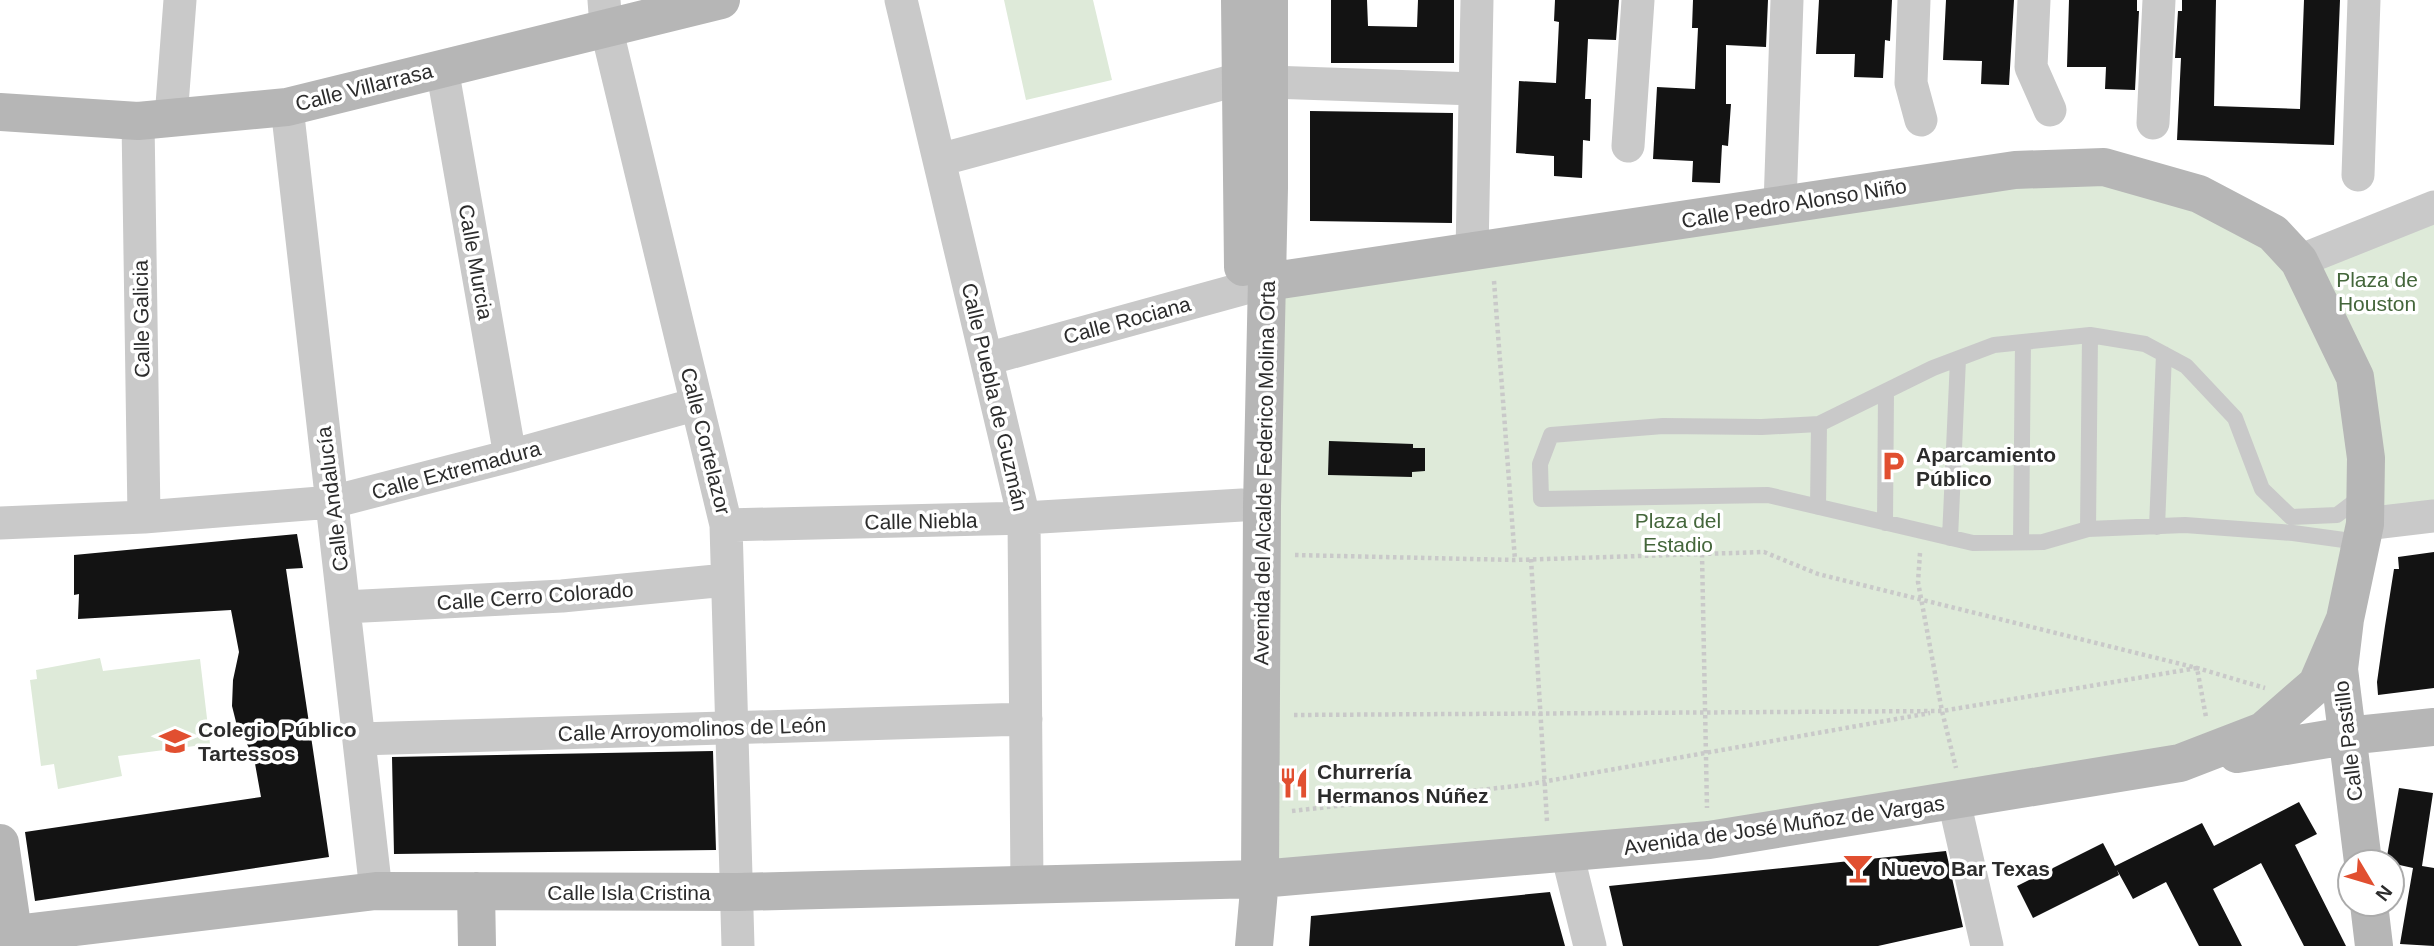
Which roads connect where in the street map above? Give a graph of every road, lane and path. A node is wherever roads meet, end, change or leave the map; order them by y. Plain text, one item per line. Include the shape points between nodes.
1 (180, 0) edge
2 (721, 0) edge
3 (901, 0) edge
4 (1240, 0) edge
5 (1269, 0) edge
6 (1477, 0) edge
7 (1638, 0) edge
8 (1787, 0) edge
9 (1914, 0) edge
10 (2034, 0) edge
11 (2159, 0) edge
12 (2364, 0) edge
13 (605, 13) edge
14 (442, 68) junction
15 (1254, 81) junction
16 (1475, 89) junction
17 (287, 107) junction
18 (2050, 110) dead end
19 (0, 112) edge
20 (154, 120) junction
21 (1921, 120) dead end
22 (2153, 124) dead end
23 (1629, 146) dead end
24 (939, 160) junction
25 (2358, 175) dead end
26 (1780, 205) junction
27 (2434, 207) edge
28 (2299, 261) junction
29 (1483, 263) junction
30 (1255, 285) junction
31 (2090, 335) junction
32 (2023, 342) junction
33 (2164, 354) junction
34 (987, 359) junction
35 (1958, 359) junction
36 (1886, 391) junction
37 (697, 404) junction
38 (1819, 424) junction
39 (510, 456) junction
40 (332, 502) junction
41 (1242, 505) junction
42 (1818, 507) junction
43 (2434, 516) edge
44 (144, 517) junction
45 (1024, 518) junction
46 (0, 523) edge
47 (1885, 523) junction
48 (726, 525) junction
49 (2363, 525) junction
50 (2157, 527) junction
51 (2088, 529) junction
52 (1922, 531) junction
53 (1950, 538) junction
54 (2021, 542) junction
55 (1702, 554) junction
56 (1292, 555) dead end
57 (1531, 559) junction
58 (1515, 560) junction
59 (726, 580) junction
60 (1921, 600) junction
61 (344, 607) junction
62 (2345, 619) junction
63 (2197, 668) junction
64 (2273, 690) dead end
65 (1942, 711) junction
66 (1705, 712) junction
67 (1541, 713) junction
68 (1289, 715) dead end
69 (1026, 719) junction
70 (2207, 719) dead end
71 (732, 727) junction
72 (2434, 727) edge
73 (2346, 736) junction
74 (359, 739) junction
75 (1706, 752) junction
76 (2180, 763) junction
77 (1545, 781) junction
78 (1956, 788) junction
79 (1288, 811) dead end
80 (1708, 815) dead end
81 (1557, 841) junction
82 (0, 843) edge
83 (2361, 848) edge
84 (1249, 879) junction
85 (1027, 886) junction
86 (376, 891) junction
87 (476, 891) junction
88 (738, 892) junction
89 (2370, 918) edge
90 (9, 939) edge
91 (477, 946) edge
92 (738, 946) edge
93 (1239, 946) edge
94 (1254, 946) edge
95 (1590, 946) edge
96 (1987, 946) edge
97 (2374, 946) edge

1 - 20 street, Calle Galicia
2 - 13 street, Calle Villarrasa
3 - 24 street, Calle Puebla de Guzmán
4 - 15 street, Avenida del Alcalde Federico Molina Orta
5 - 15 street, Avenida del Alcalde Federico Molina Orta
6 - 16 street
7 - 23 street
8 - 26 street
9 - 21 street via 1911,83
10 - 18 street via 2031,67
11 - 22 street
12 - 25 street
13 - 14 street, Calle Villarrasa
13 - 37 street, Calle Cortelazor
14 - 17 street, Calle Villarrasa
14 - 39 street, Calle Murcia
15 - 16 street
15 - 24 street
15 - 30 street, Avenida del Alcalde Federico Molina Orta
16 - 29 street
17 - 20 street, Calle Villarrasa
17 - 40 street, Calle Andalucía
19 - 20 street, Calle Villarrasa
20 - 44 street, Calle Galicia
24 - 34 street, Calle Puebla de Guzmán
26 - 28 street, Calle Pedro Alonso Niño via 2015,170 2104,167 2199,194 2273,233
26 - 29 street, Calle Pedro Alonso Niño
27 - 28 street
28 - 49 street via 2355,377 2366,458
29 - 30 street, Calle Pedro Alonso Niño
29 - 58 path
30 - 34 street, Calle Rociana
30 - 41 street, Avenida del Alcalde Federico Molina Orta
30 - 84 street, Avenida del Alcalde Federico Molina Orta via 1262,520
31 - 32 lane
31 - 33 lane via 2145,344
31 - 51 lane
32 - 35 lane via 1994,345
32 - 54 lane
33 - 49 lane via 2186,366 2235,418 2262,489 2291,517 2337,515
33 - 50 lane
34 - 45 street, Calle Puebla de Guzmán
35 - 36 lane
35 - 53 lane
36 - 38 lane
36 - 47 lane
37 - 39 street, Calle Extremadura
37 - 48 street, Calle Cortelazor
38 - 42 lane
38 - 42 lane via 1663,426 1551,435 1540,464 1541,499 1768,495
39 - 40 street, Calle Extremadura
40 - 44 street, Calle Extremadura
40 - 61 street, Calle Andalucía
41 - 45 street, Calle Niebla
41 - 84 street, Avenida del Alcalde Federico Molina Orta via 1235,820
42 - 47 lane
43 - 49 street
44 - 46 street, Calle Extremadura
45 - 48 street, Calle Niebla
45 - 69 street, Calle Puebla de Guzmán
47 - 52 lane
48 - 59 street, Calle Cortelazor
49 - 50 lane via 2344,540 2212,527
49 - 62 street
50 - 51 lane
51 - 54 lane via 2043,542
52 - 53 lane
52 - 60 path
53 - 54 lane via 1973,543
55 - 57 path
55 - 60 path via 1763,552 1818,574
55 - 66 path
56 - 58 path
57 - 58 path
57 - 67 path
59 - 61 street, Calle Cerro Colorado via 562,596
59 - 71 street, Calle Cortelazor
60 - 63 path
60 - 65 path
61 - 74 street, Calle Andalucía
62 - 73 street, Calle Pastillo via 2339,670
62 - 76 street, Avenida de José Muñoz de Vargas via 2317,684 2273,723
63 - 64 path
63 - 65 path
63 - 70 path
65 - 66 path
65 - 75 path
65 - 78 path
66 - 67 path
66 - 75 path
67 - 68 path
67 - 77 path
69 - 71 street, Calle Arroyomolinos de León
69 - 85 street, Calle Puebla de Guzmán
71 - 74 street, Calle Arroyomolinos de León
71 - 88 street, Calle Cortelazor
72 - 73 street, Avenida de José Muñoz de Vargas
73 - 76 street, Avenida de José Muñoz de Vargas
73 - 83 street, Calle Pastillo
74 - 86 street, Calle Andalucía
75 - 77 path
75 - 80 path
76 - 78 street, Avenida de José Muñoz de Vargas
77 - 79 path
77 - 81 path
78 - 81 street, Avenida de José Muñoz de Vargas via 1709,840
78 - 96 street
81 - 84 street, Avenida de José Muñoz de Vargas
81 - 95 street
82 - 90 street
84 - 85 street, Calle Isla Cristina
84 - 93 street, Avenida del Alcalde Federico Molina Orta
84 - 94 street, Avenida del Alcalde Federico Molina Orta
85 - 88 street, Calle Isla Cristina
86 - 87 street, Calle Isla Cristina
86 - 90 street, Calle Isla Cristina
87 - 88 street, Calle Isla Cristina
87 - 91 street
88 - 92 street, Calle Cortelazor
89 - 97 street

